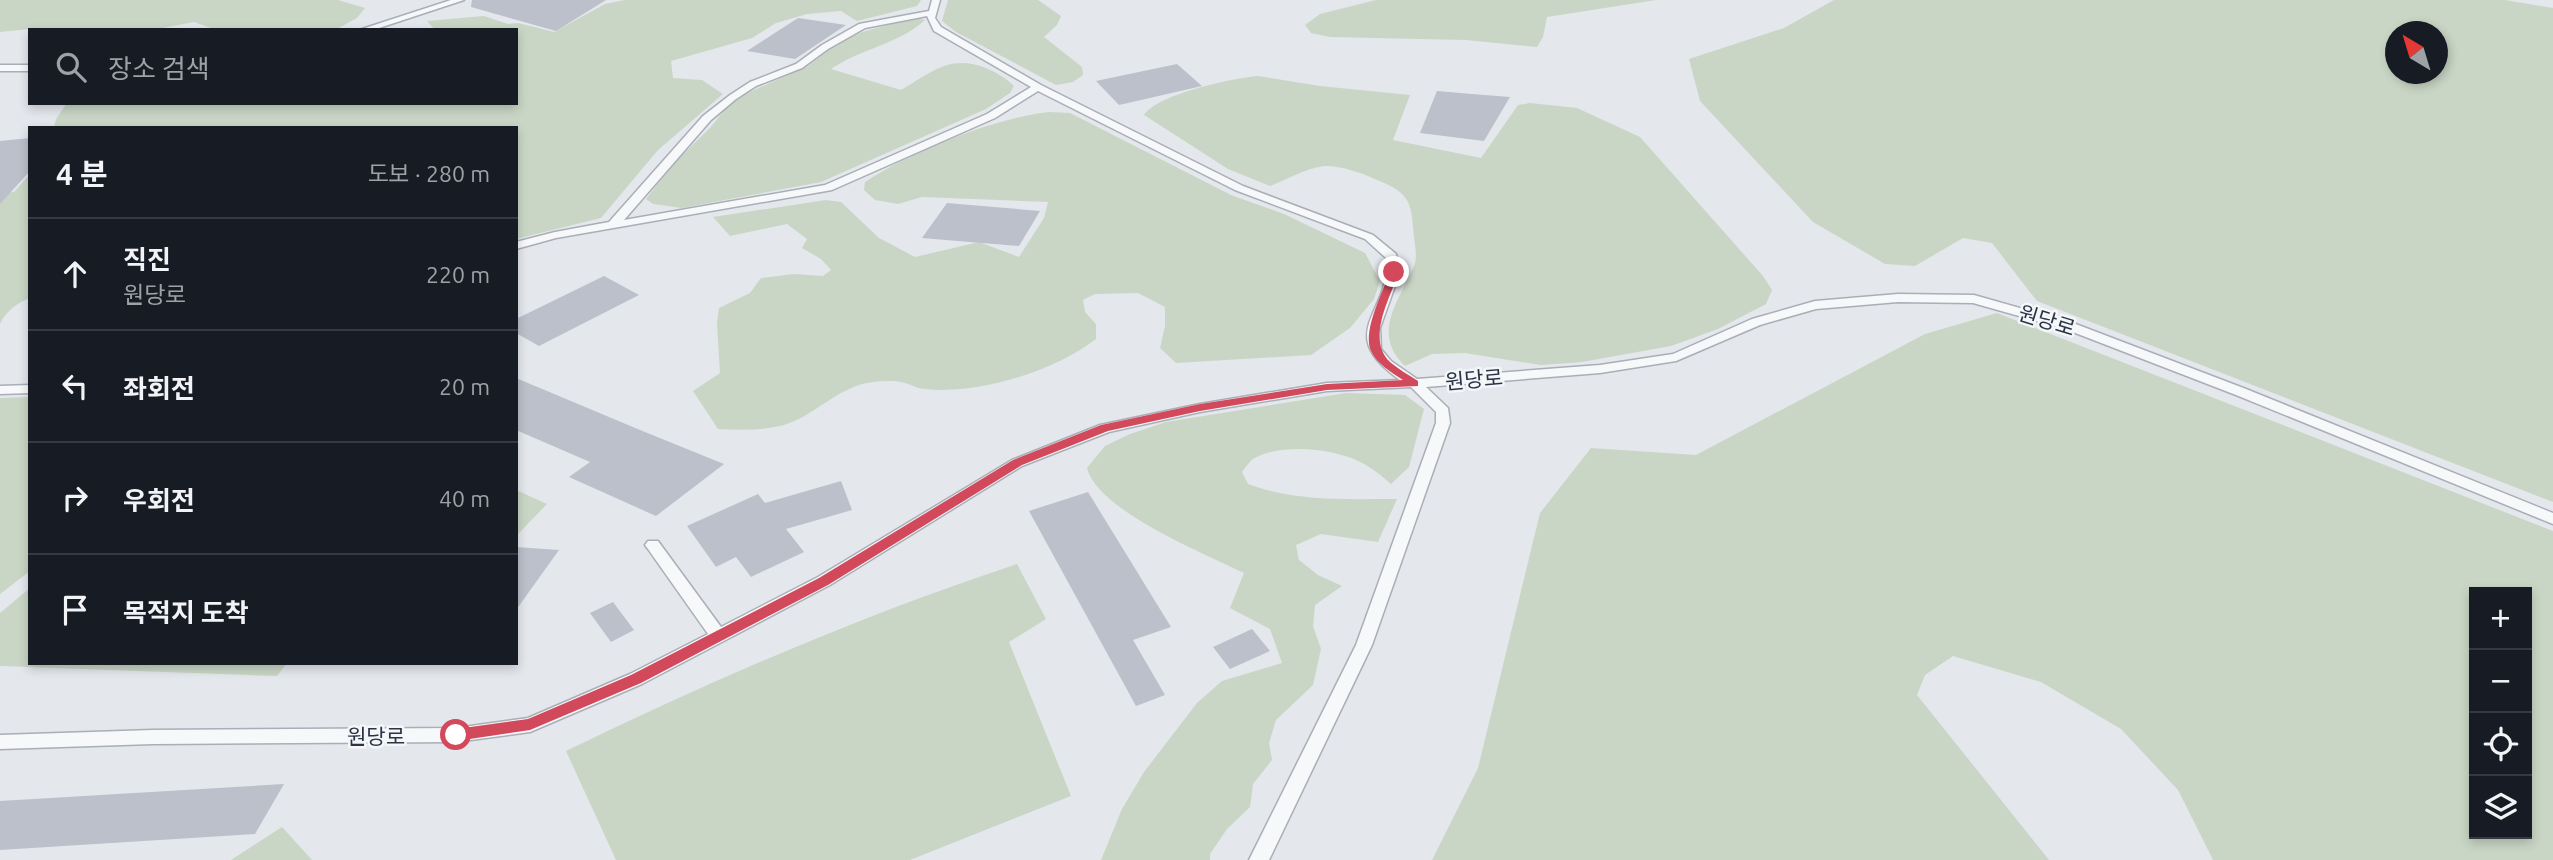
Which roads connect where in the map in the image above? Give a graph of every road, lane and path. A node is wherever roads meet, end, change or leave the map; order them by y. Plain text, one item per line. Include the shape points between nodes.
1 (460, 0) edge
2 (936, 0) edge
3 (931, 13) junction
4 (369, 28) edge
5 (0, 68) edge
6 (28, 68) edge
7 (1038, 87) junction
8 (612, 226) junction
9 (518, 245) edge
10 (1414, 383) junction
11 (28, 389) edge
12 (0, 390) edge
13 (2553, 519) edge
14 (653, 545) dead end
15 (718, 636) junction
16 (0, 742) edge
17 (1259, 860) edge

1 - 4 lane
2 - 3 lane
3 - 7 lane via 937,29
3 - 8 lane via 862,26 799,66 733,97 707,118
5 - 6 lane
7 - 8 lane via 991,116 828,188
7 - 10 lane via 1239,188 1369,237 1392,257 1394,272 1374,328 1375,349 1386,364
8 - 9 lane
10 - 13 lane, 원당로 via 1600,369 1676,357 1756,322 1815,305 1898,298 1974,299 2069,326
10 - 15 lane, 원당로 via 1327,387 1105,428 1017,463 824,581
10 - 17 lane via 1443,411 1443,423 1364,645
11 - 12 lane
14 - 15 lane
15 - 16 lane, 원당로 via 636,679 530,725 456,735

